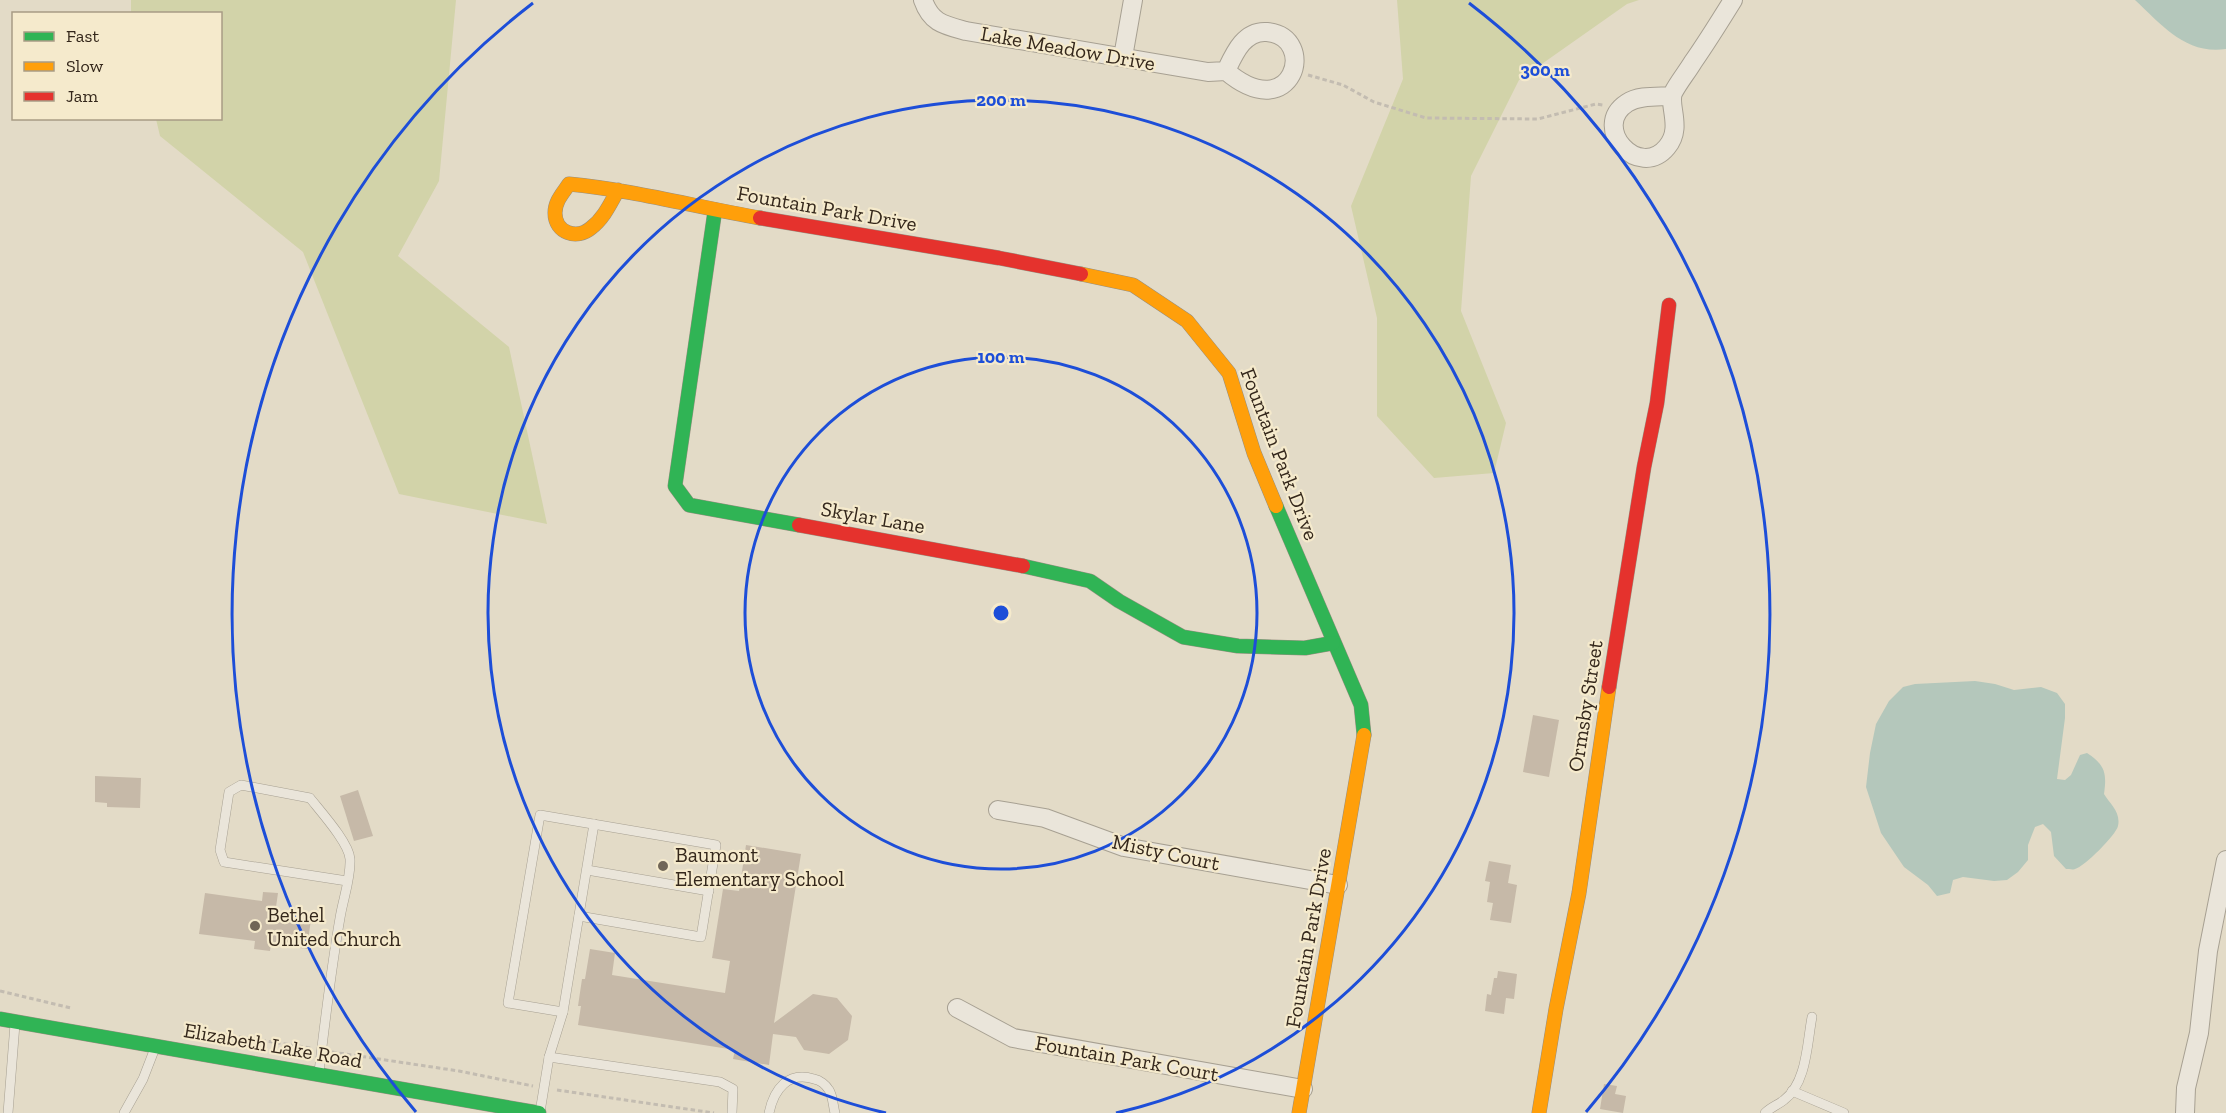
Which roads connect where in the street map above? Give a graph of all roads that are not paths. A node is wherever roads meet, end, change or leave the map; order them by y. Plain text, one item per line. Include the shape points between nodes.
1 (922, 0) edge
2 (1133, 0) edge
3 (1733, 0) edge
4 (1123, 57) junction
5 (1226, 71) junction
6 (1672, 96) junction
7 (618, 190) junction
8 (715, 210) junction
9 (1670, 305) dead end
10 (1333, 643) junction
11 (998, 810) dead end
12 (594, 824) junction
13 (2226, 860) edge
14 (587, 870) junction
15 (347, 881) junction
16 (1338, 885) junction
17 (709, 891) junction
18 (579, 916) junction
19 (957, 1008) dead end
20 (563, 1012) junction
21 (1812, 1017) dead end
22 (0, 1019) edge
23 (15, 1022) junction
24 (156, 1046) junction
25 (549, 1057) junction
26 (318, 1075) junction
27 (1303, 1089) junction
28 (1792, 1091) junction
29 (8, 1113) edge
30 (124, 1113) edge
31 (540, 1113) edge
32 (732, 1113) edge
33 (769, 1113) edge
34 (835, 1113) edge
35 (1299, 1113) edge
36 (1539, 1113) edge
37 (1765, 1113) edge
38 (1844, 1113) edge
39 (2184, 1113) edge

1 - 4 street, Lake Meadow Drive via 940,24
2 - 4 street
3 - 6 street
4 - 5 street, Lake Meadow Drive via 1208,72
5 - 5 street via 1250,87 1271,90 1284,84 1293,71 1292,47 1284,38 1265,32 1253,34 1234,52
6 - 6 street via 1625,104 1614,124 1618,142 1625,150 1643,158 1660,154 1668,146 1675,124
7 - 7 street, Fountain Park Drive via 569,184 556,202 559,227 564,233 585,234 606,215
7 - 8 street, Fountain Park Drive
8 - 10 street, Fountain Park Drive via 1133,285 1187,321 1229,373 1254,453
8 - 10 street, Skylar Lane via 675,486 689,505 1090,581 1183,637 1238,646 1305,648
9 - 36 street, Ormsby Street via 1579,893
10 - 16 street, Fountain Park Drive via 1361,705 1364,740
11 - 16 street, Misty Court via 1046,818 1124,847
12 - 14 lane
12 - 17 lane via 716,845
12 - 20 lane via 540,815 508,1003
13 - 39 street
14 - 17 lane
14 - 18 lane
15 - 15 lane via 350,858 338,834 310,798 241,785 229,792 219,850 224,862
15 - 26 lane
16 - 27 street, Fountain Park Drive
17 - 18 lane via 701,937
18 - 20 lane
19 - 27 street, Fountain Park Court via 1013,1038
20 - 25 lane
21 - 28 lane via 1801,1074
22 - 23 street, Elizabeth Lake Road
23 - 24 street, Elizabeth Lake Road
23 - 29 lane
24 - 26 street, Elizabeth Lake Road
24 - 30 lane
25 - 31 lane
25 - 32 lane via 728,1084 733,1089
26 - 31 street, Elizabeth Lake Road
27 - 35 street, Fountain Park Drive
28 - 37 lane
28 - 38 lane
33 - 34 lane via 778,1088 789,1078 806,1076 820,1081 829,1090

